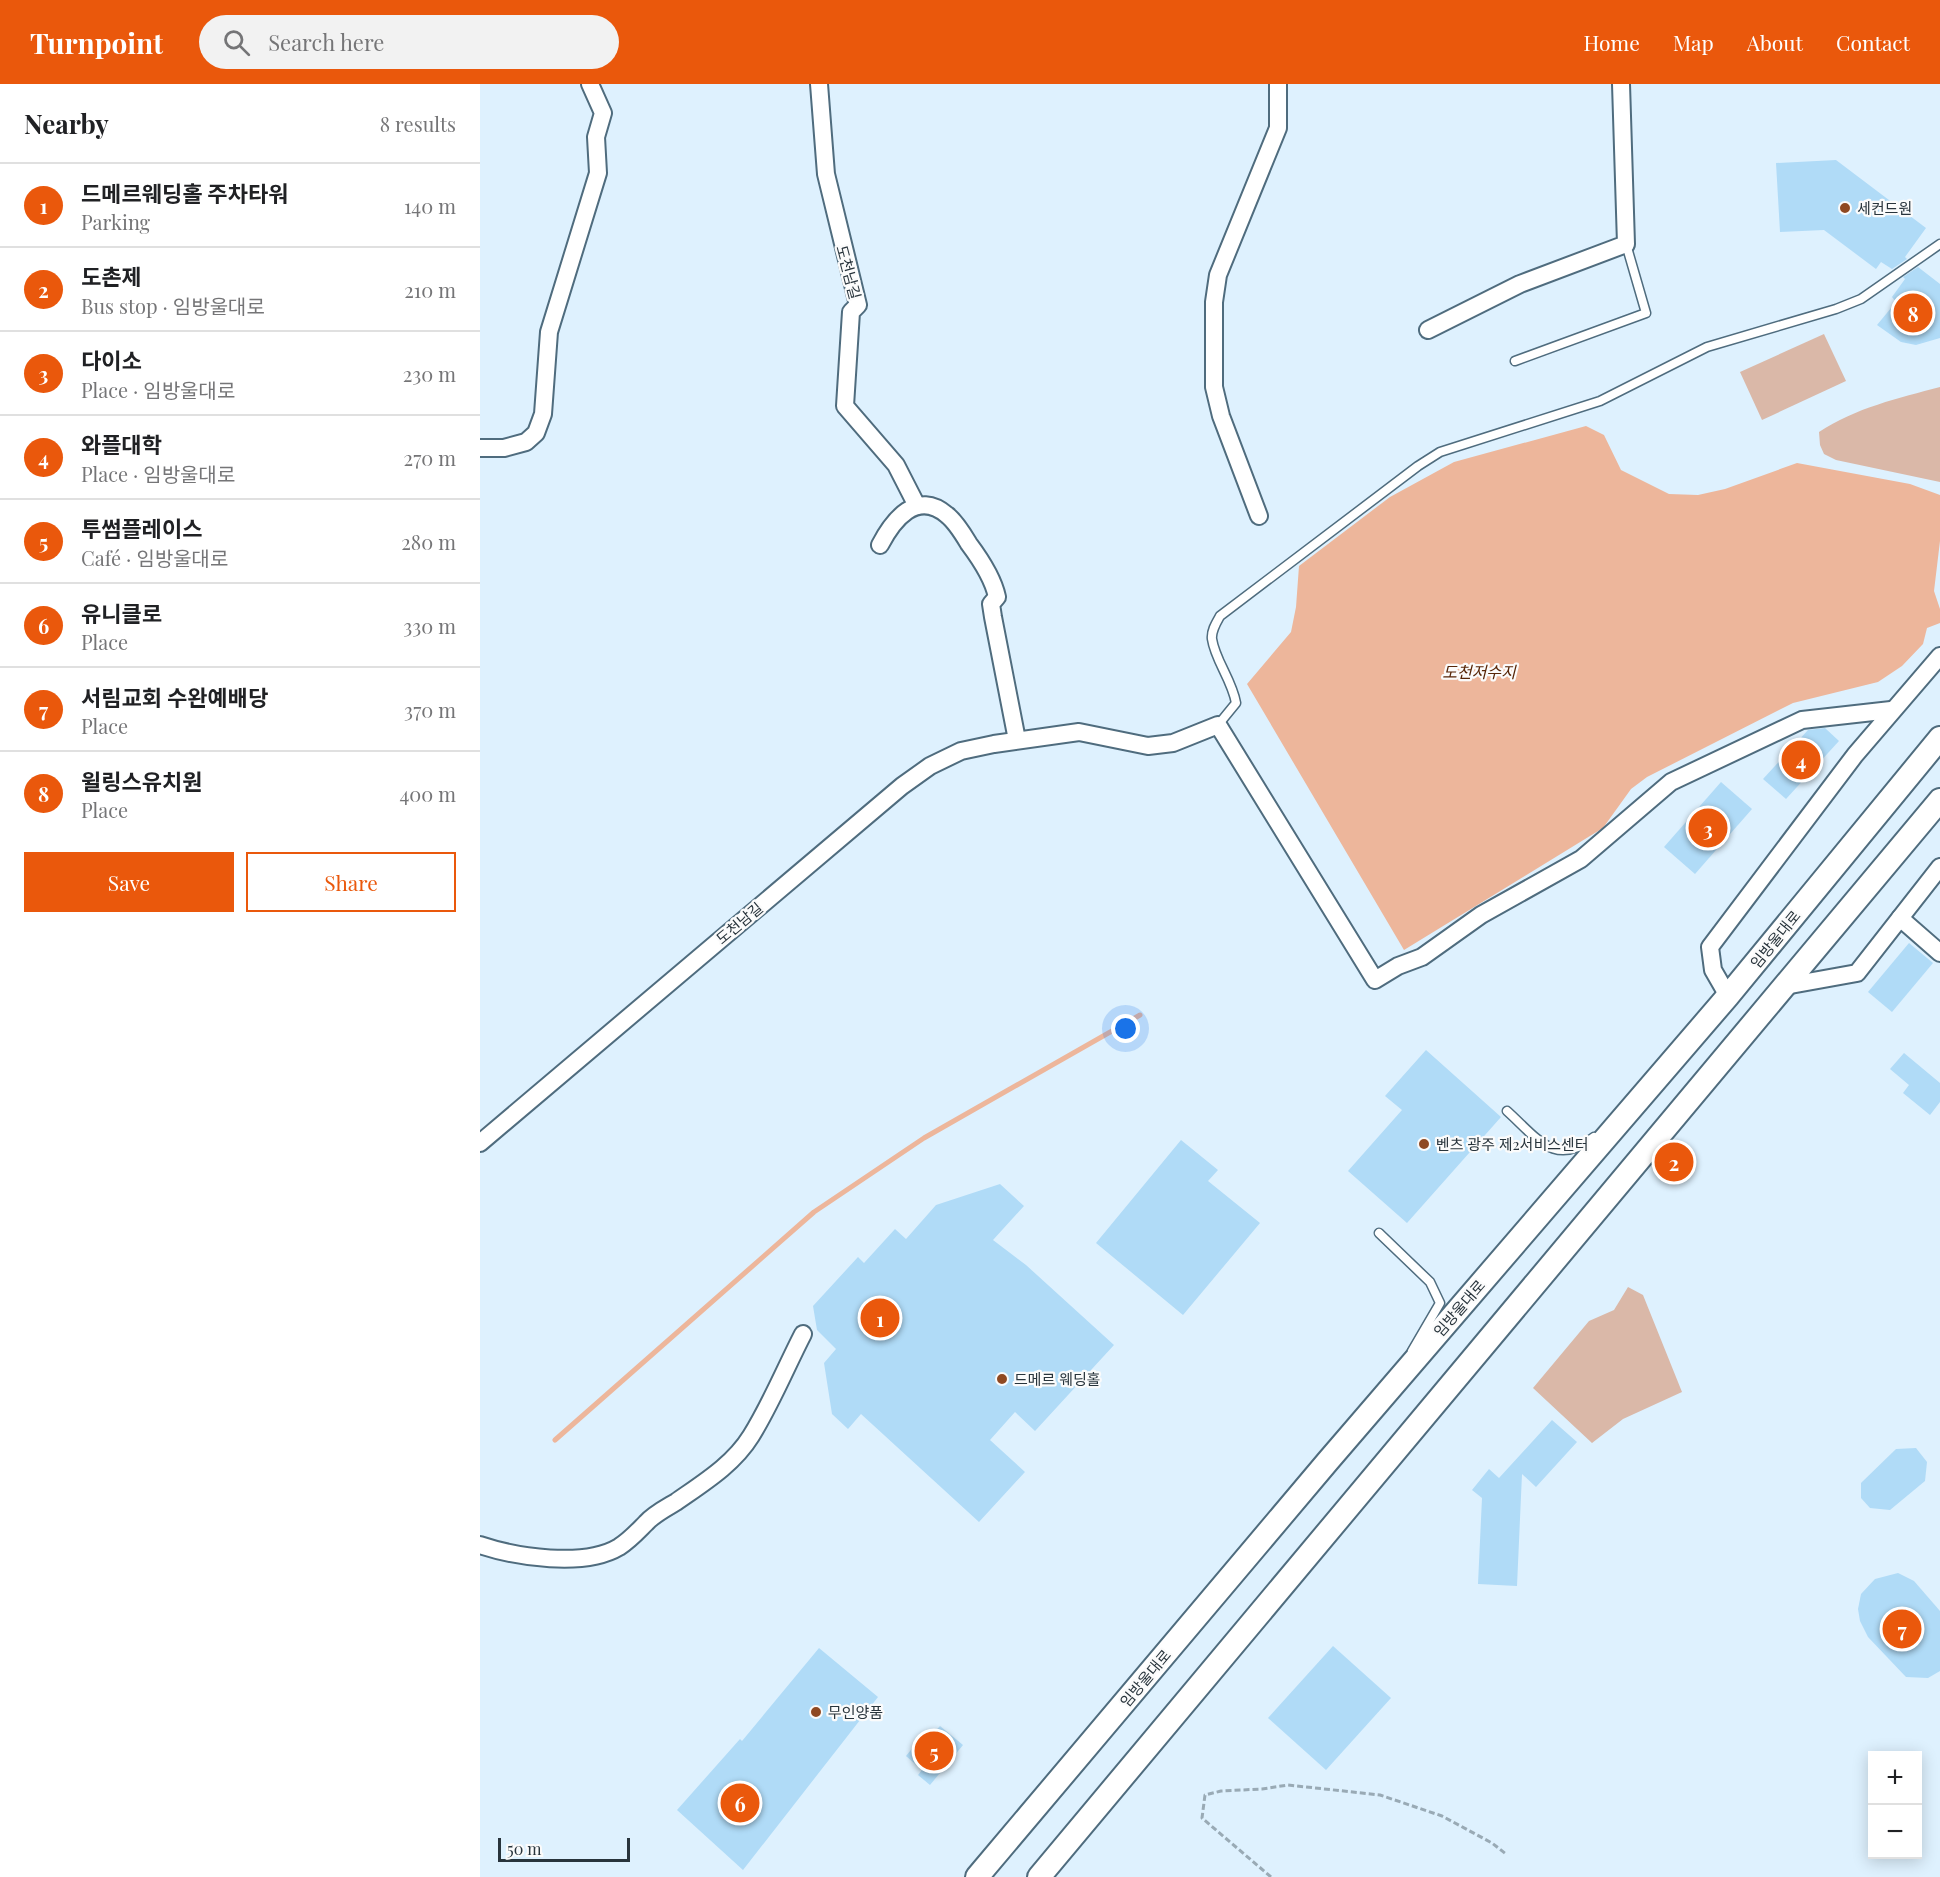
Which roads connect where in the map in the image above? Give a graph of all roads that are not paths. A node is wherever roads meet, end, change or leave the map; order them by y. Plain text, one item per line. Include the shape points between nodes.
1 (590, 84) edge
2 (819, 84) edge
3 (1278, 84) edge
4 (1622, 84) edge
5 (1626, 244) junction
6 (1940, 244) edge
7 (1428, 330) dead end
8 (1515, 361) dead end
9 (480, 448) edge
10 (917, 506) junction
11 (1258, 516) dead end
12 (880, 545) dead end
13 (1940, 656) edge
14 (1891, 710) junction
15 (1218, 725) junction
16 (1940, 738) edge
17 (1017, 740) junction
18 (1940, 800) edge
19 (1940, 867) edge
20 (1900, 918) junction
21 (1940, 953) edge
22 (1785, 986) junction
23 (1728, 996) junction
24 (1632, 1107) junction
25 (1508, 1111) dead end
26 (480, 1143) edge
27 (1379, 1233) dead end
28 (803, 1334) dead end
29 (1402, 1374) junction
30 (480, 1545) edge
31 (977, 1877) edge
32 (1040, 1877) edge

1 - 9 street via 603,113 596,137 598,174 549,332 543,414 536,433 526,442 504,448
2 - 10 street, 도천남길 via 826,174 858,304 851,312 845,406 896,465
3 - 11 street via 1278,128 1218,275 1214,302 1214,387
4 - 5 street
5 - 7 street via 1521,284
5 - 8 lane via 1646,313
6 - 15 lane via 1862,299 1707,347 1600,401 1440,452 1418,466 1220,616 1212,639 1236,703
10 - 12 street via 894,520
10 - 17 street via 940,509 949,516 994,585 997,597 991,604
13 - 14 street
14 - 15 street via 1803,720 1671,782 1581,859 1481,915 1422,957 1375,981
14 - 23 street via 1710,947 1713,970
15 - 17 street, 도천남길 via 1173,743 1148,746 1079,732
16 - 23 main road, 임방울대로
17 - 26 street, 도천남길 via 961,752 930,766 902,786
18 - 22 main road
19 - 20 street
20 - 21 street
20 - 22 street via 1857,973
22 - 32 main road
23 - 24 main road, 임방울대로
24 - 25 lane via 1579,1149 1562,1152 1545,1145
24 - 29 main road, 임방울대로
27 - 29 lane via 1430,1282 1440,1304 1416,1341
28 - 30 street via 751,1437 735,1457 617,1548 598,1555 561,1558 528,1556
29 - 31 main road, 임방울대로

